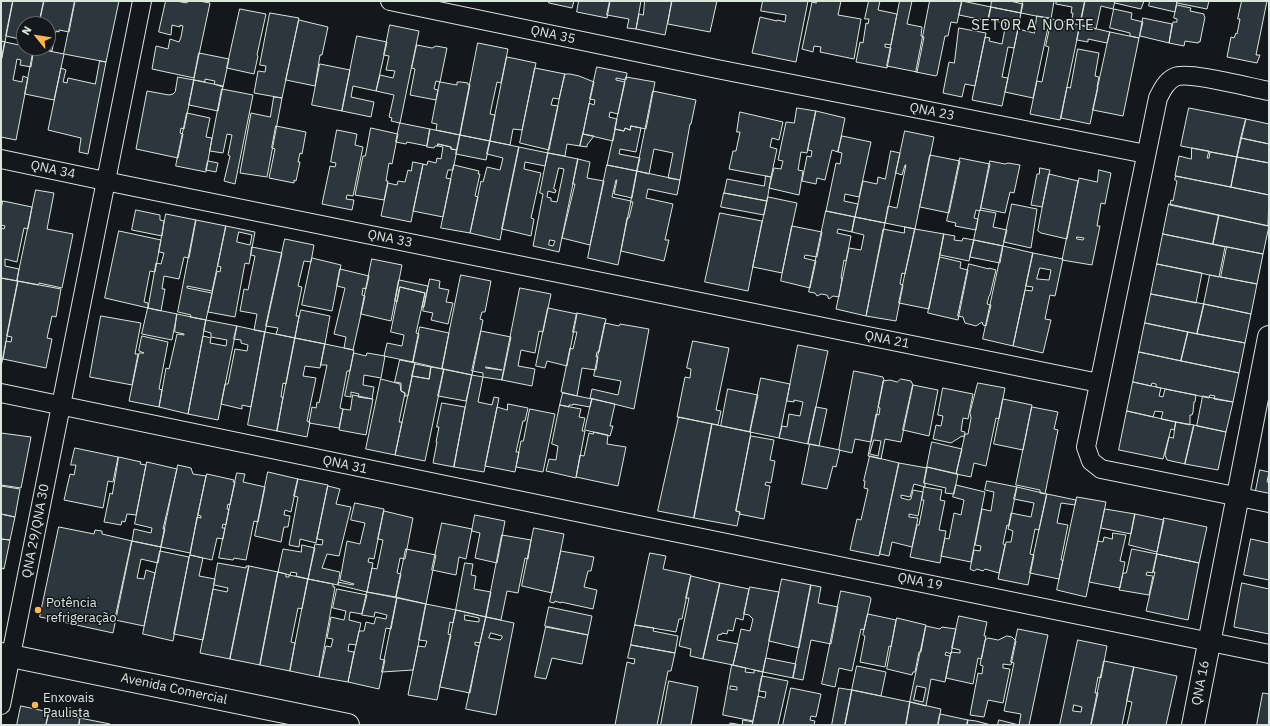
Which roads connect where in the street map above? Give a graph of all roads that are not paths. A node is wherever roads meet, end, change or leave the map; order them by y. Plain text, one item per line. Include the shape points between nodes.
1 (142, 1) edge
2 (390, 1) edge
3 (717, 69) joint
4 (1269, 91) edge
5 (1146, 154) junction
6 (1, 159) edge
7 (105, 181) junction
8 (674, 297) joint
9 (1269, 337) edge
10 (1099, 383) junction
11 (1, 393) edge
12 (61, 406) junction
13 (1237, 497) junction
14 (1269, 503) edge
15 (629, 523) joint
16 (1210, 641) junction
17 (1269, 654) edge
18 (6, 655) edge
19 (1, 705) edge
20 (294, 720) edge
21 (348, 725) edge
22 (1193, 725) edge

1 - 7 street, QNA 29/QNA 30
2 - 3 street, QNA 35
3 - 5 street, QNA 23
4 - 5 street via 1191,75 1175,76 1166,84 1158,98
5 - 10 street
6 - 7 street, QNA 34
7 - 8 street, QNA 33
7 - 12 street, QNA 29/QNA 30
8 - 10 street, QNA 21
9 - 13 street, QNA 16
10 - 13 street via 1086,447 1091,461 1101,469
11 - 12 street, QNA 31
12 - 15 street, QNA 31
12 - 18 street, QNA 29/QNA 30
13 - 14 street
13 - 16 street, QNA 16
15 - 16 street, QNA 19
16 - 17 street, QNA 19
16 - 22 street, QNA 16
18 - 19 street, QNA 29/QNA 30
18 - 20 street, Avenida Comercial
20 - 21 street, Avenida Comercial

